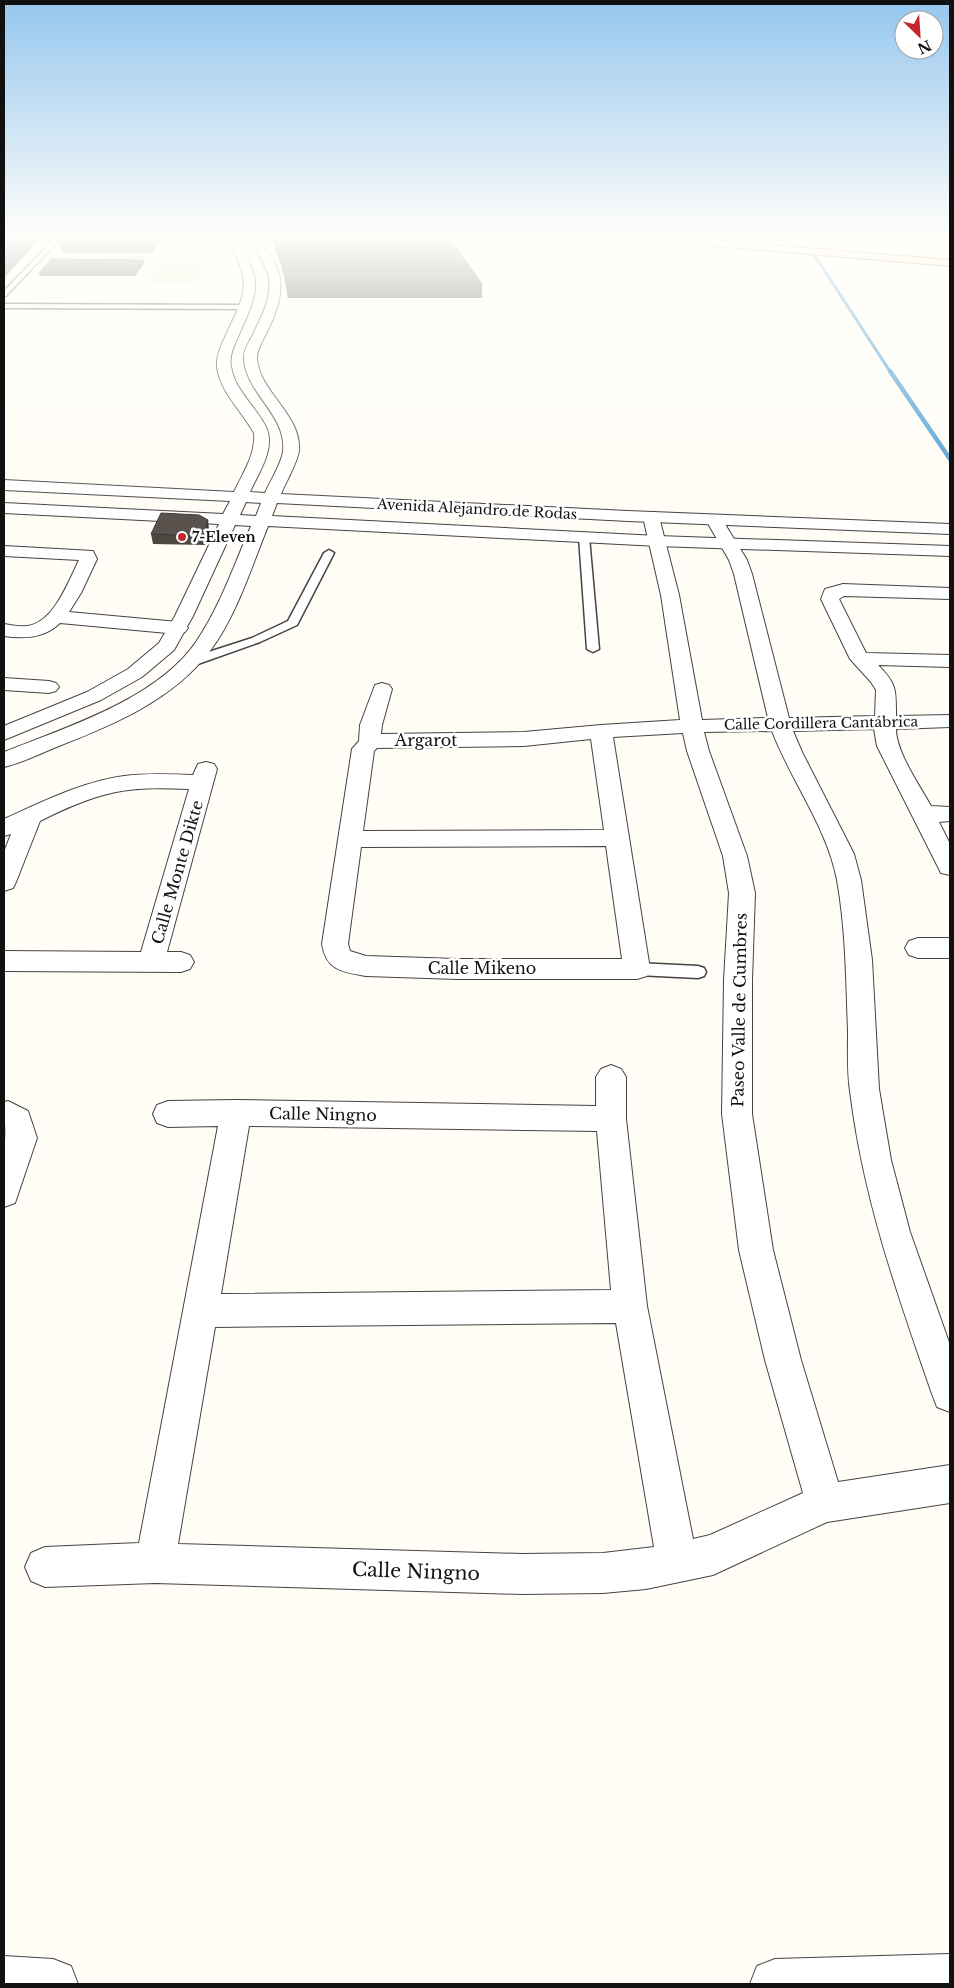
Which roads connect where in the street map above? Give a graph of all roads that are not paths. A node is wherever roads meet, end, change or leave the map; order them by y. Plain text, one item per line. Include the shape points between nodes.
1 (237, 328) edge
2 (262, 328) edge
3 (4, 485) edge
4 (240, 496) junction
5 (272, 498) junction
6 (4, 508) edge
7 (229, 520) junction
8 (714, 520) junction
9 (262, 522) junction
10 (655, 529) junction
11 (950, 529) edge
12 (584, 537) junction
13 (728, 544) junction
14 (4, 550) edge
15 (950, 551) edge
16 (329, 553) dead end
17 (950, 593) edge
18 (60, 612) junction
19 (181, 622) junction
20 (4, 630) edge
21 (593, 649) dead end
22 (860, 659) junction
23 (950, 661) edge
24 (191, 662) junction
25 (4, 684) edge
26 (49, 687) dead end
27 (382, 689) dead end
28 (94, 696) junction
29 (118, 713) junction
30 (950, 721) edge
31 (885, 722) junction
32 (780, 724) junction
33 (692, 726) junction
34 (601, 731) junction
35 (4, 734) edge
36 (370, 743) junction
37 (4, 760) edge
38 (922, 814) junction
39 (950, 814) edge
40 (30, 816) junction
41 (4, 828) edge
42 (618, 838) junction
43 (350, 839) junction
44 (950, 867) edge
45 (4, 882) edge
46 (918, 948) dead end
47 (950, 948) edge
48 (4, 961) edge
49 (151, 962) junction
50 (181, 962) dead end
51 (637, 969) junction
52 (698, 972) dead end
53 (611, 1077) dead end
54 (236, 1113) junction
55 (168, 1114) dead end
56 (611, 1119) junction
57 (12, 1121) edge
58 (4, 1193) edge
59 (630, 1306) junction
60 (202, 1311) junction
61 (950, 1394) edge
62 (950, 1484) edge
63 (824, 1503) junction
64 (155, 1563) junction
65 (677, 1563) junction
66 (45, 1567) dead end
67 (950, 1979) edge
68 (4, 1981) edge
69 (53, 1984) edge
70 (775, 1984) edge

1 - 4 street via 224,359 224,367 230,384 258,427 262,440 259,456
2 - 5 street via 249,364 252,374 290,433 291,452
3 - 4 street, Avenida Alejandro de Rodas
4 - 5 street, Avenida Alejandro de Rodas
4 - 7 street
5 - 9 street
5 - 10 street, Avenida Alejandro de Rodas
6 - 7 street, Avenida Alejandro de Rodas
7 - 9 street, Avenida Alejandro de Rodas
7 - 19 street
8 - 10 street, Avenida Alejandro de Rodas
8 - 11 street, Avenida Alejandro de Rodas
8 - 13 street
9 - 12 street, Avenida Alejandro de Rodas
9 - 24 street via 212,636
10 - 12 street, Avenida Alejandro de Rodas
10 - 13 street, Avenida Alejandro de Rodas
10 - 33 street, Paseo Valle de Cumbres via 670,595
12 - 21 lane
13 - 15 street, Avenida Alejandro de Rodas
13 - 32 street via 738,560 752,605
14 - 18 street via 88,555
16 - 24 lane via 293,623 256,640
17 - 22 street via 843,590 832,593 830,599
18 - 19 street
18 - 20 street via 46,626 28,632
19 - 28 street via 167,646 155,658
22 - 23 street
22 - 31 street via 886,690
24 - 29 street via 160,688
25 - 26 street
27 - 36 street
28 - 29 street
28 - 35 street
29 - 37 street
30 - 31 street, Calle Cordillera Cantábrica
31 - 32 street, Calle Cordillera Cantábrica
31 - 38 street via 888,746
32 - 33 street, Calle Cordillera Cantábrica
32 - 61 street via 833,833 849,880 859,960 864,1089 875,1160 909,1278
33 - 34 street, Argarot
33 - 63 street, Paseo Valle de Cumbres via 735,856 742,893 737,1114 756,1250
34 - 36 street, Argarot via 534,738 385,740
34 - 42 street
36 - 43 street via 363,749
38 - 39 street
38 - 44 street
40 - 41 street
40 - 45 street
40 - 49 street, Calle Monte Dikte via 114,784 204,775
42 - 43 street
42 - 51 street
43 - 51 street, Calle Mikeno via 335,949 345,961 366,966 457,969
46 - 47 street
48 - 49 street
49 - 50 street
51 - 52 lane
53 - 56 street
54 - 55 street, Calle Ningno
54 - 56 street, Calle Ningno
54 - 60 street
56 - 59 street
57 - 58 street via 22,1138
59 - 60 street
59 - 65 street
60 - 64 street
62 - 63 street, Calle Ningno
63 - 65 street, Calle Ningno via 713,1555
64 - 65 street, Calle Ningno via 522,1574 603,1573
64 - 66 street, Calle Ningno
67 - 70 street
68 - 69 street

